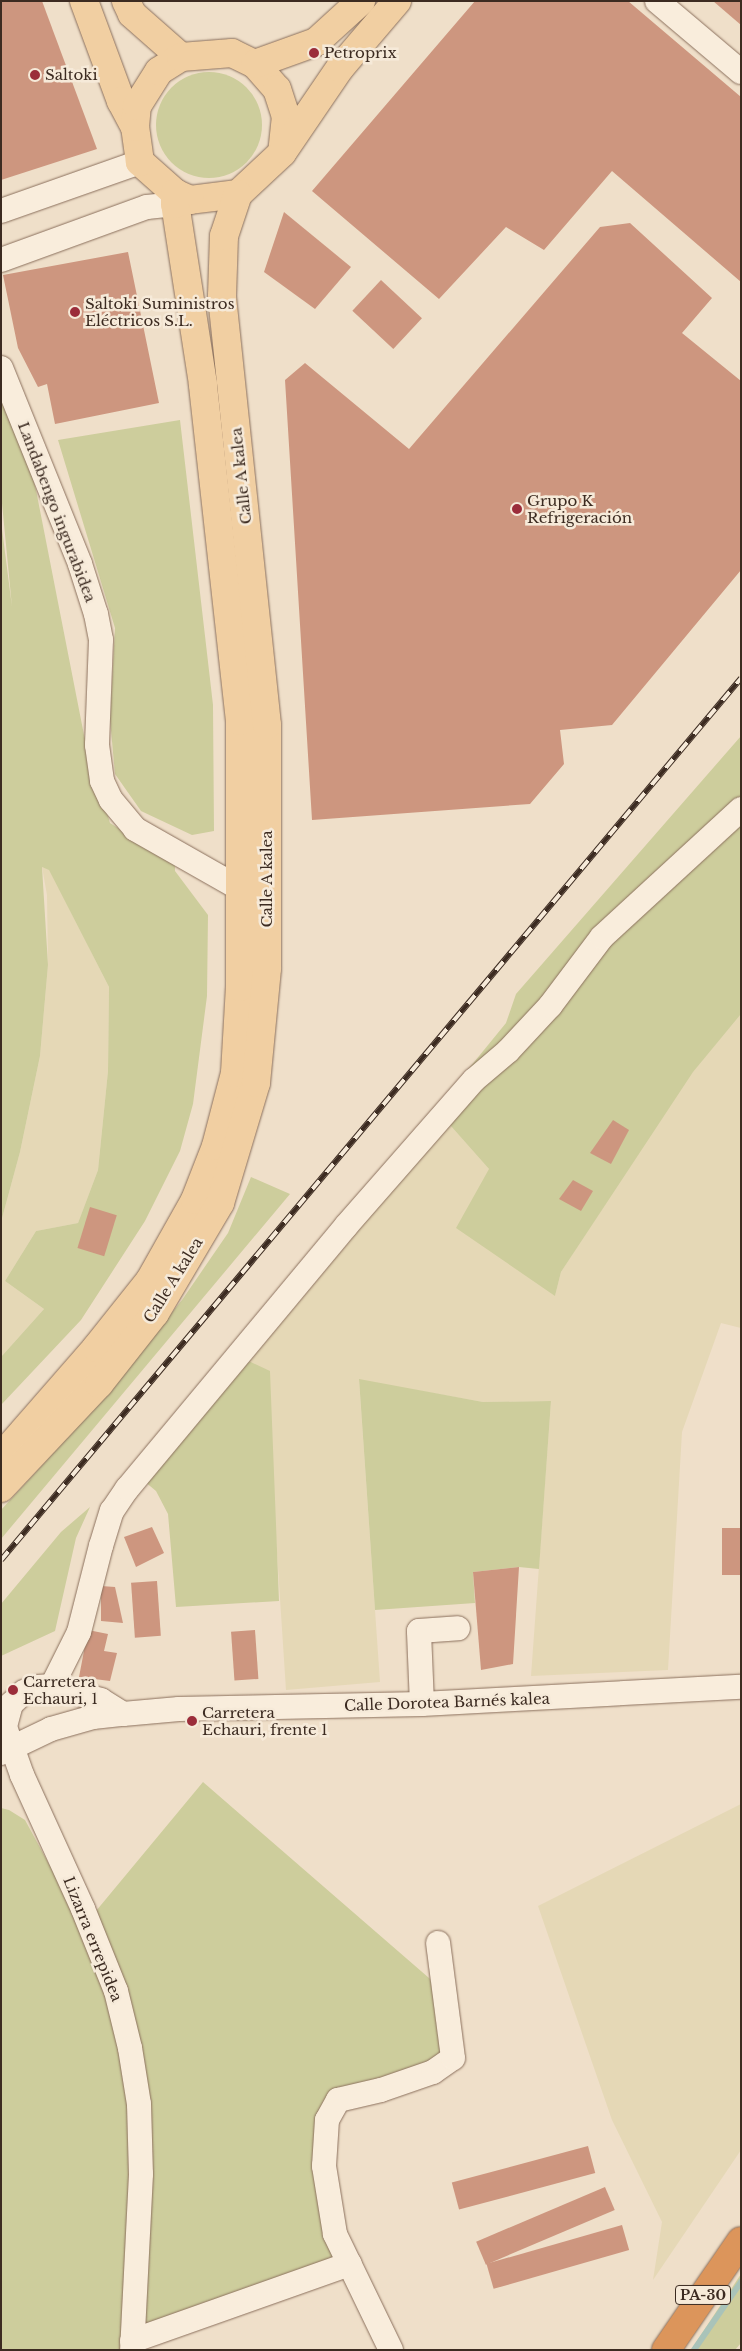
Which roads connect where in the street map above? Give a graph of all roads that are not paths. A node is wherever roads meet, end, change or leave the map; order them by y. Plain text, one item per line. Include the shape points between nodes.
1 (84, 1) edge
2 (361, 1) edge
3 (397, 1) edge
4 (657, 1) edge
5 (131, 6) edge
6 (181, 57) junction
7 (255, 64) junction
8 (741, 72) edge
9 (134, 127) junction
10 (282, 153) junction
11 (140, 162) junction
12 (238, 194) junction
13 (175, 198) junction
14 (1, 211) edge
15 (1, 260) edge
16 (1, 368) edge
17 (741, 809) edge
18 (239, 888) junction
19 (1, 1457) edge
20 (1, 1488) edge
21 (458, 1628) dead end
22 (52, 1686) junction
23 (741, 1687) edge
24 (422, 1704) junction
25 (123, 1714) junction
26 (6, 1750) edge
27 (438, 1944) dead end
28 (741, 2241) edge
29 (350, 2264) junction
30 (132, 2346) edge
31 (391, 2350) edge
32 (666, 2350) edge

1 - 9 main road
2 - 7 main road via 316,42
3 - 10 main road via 340,68
4 - 8 street
5 - 6 main road
6 - 7 main road via 232,54
6 - 9 main road via 159,71 137,106
7 - 10 main road via 277,89 286,116
9 - 11 main road
10 - 12 main road
11 - 13 main road
11 - 14 street
12 - 13 main road via 190,200
12 - 20 main road, Calle A kalea via 224,236 222,296 267,725 267,968 256,1083 220,1203 155,1313 99,1384
13 - 15 street
13 - 18 main road, Calle A kalea via 203,384 240,721
16 - 18 street, Landabengo ingurabidea via 73,546 96,614 101,640 97,745 102,781 111,800 136,829
17 - 22 street via 602,937 550,1006 508,1051 474,1080 346,1226 127,1489 112,1512 79,1632
18 - 19 main road, Calle A kalea via 240,987 235,1074 216,1146 195,1200 150,1280
21 - 24 street via 419,1631
22 - 25 street, Lizarra errepidea via 101,1700
22 - 26 street, Lizarra errepidea via 24,1692 11,1704 5,1727
23 - 24 street, Calle Dorotea Barnés kalea
24 - 25 street, Calle Dorotea Barnés kalea via 179,1709
25 - 26 street via 93,1717 51,1729
26 - 30 street, Lizarra errepidea via 94,1936 116,1991 130,2048 139,2104 141,2174
27 - 29 street via 453,2058 433,2072 338,2100 327,2120 324,2166 335,2234
28 - 32 highway, PA-30
29 - 30 street
29 - 31 street

